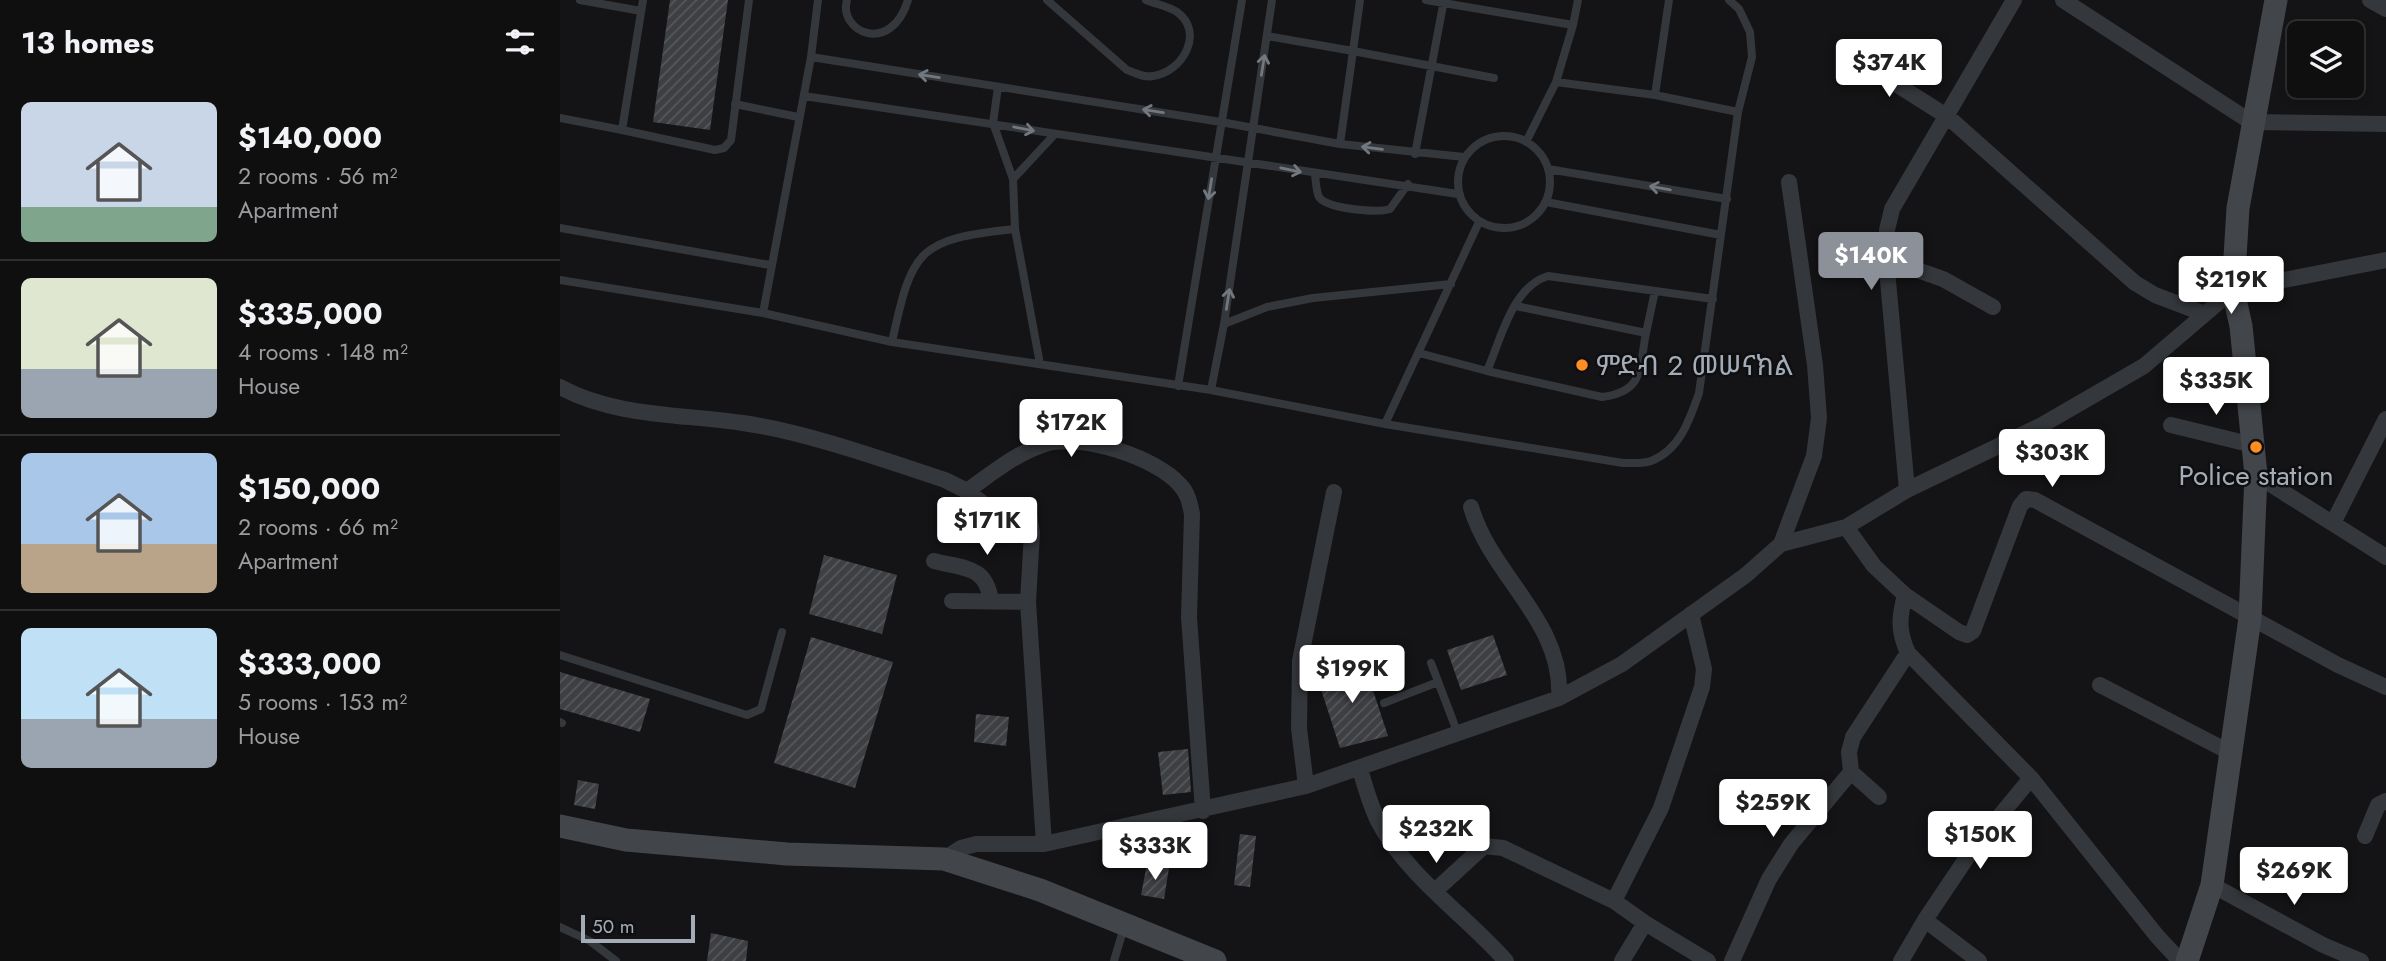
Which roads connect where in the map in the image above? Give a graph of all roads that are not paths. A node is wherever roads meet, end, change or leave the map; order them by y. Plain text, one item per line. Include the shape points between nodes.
1 (580, 0) edge
2 (643, 0) edge
3 (748, 0) edge
4 (818, 0) edge
5 (847, 0) edge
6 (908, 0) edge
7 (1047, 0) edge
8 (1146, 0) edge
9 (1242, 0) edge
10 (1272, 0) edge
11 (1360, 0) edge
12 (1426, 0) edge
13 (1578, 0) edge
14 (1669, 0) edge
15 (1729, 0) edge
16 (2014, 0) edge
17 (2063, 0) edge
18 (2276, 0) edge
19 (2370, 0) edge
20 (1443, 1) edge
21 (2386, 9) edge
22 (642, 11) junction
23 (1573, 26) junction
24 (1267, 36) junction
25 (1353, 51) junction
26 (1847, 53) dead end
27 (811, 57) junction
28 (1432, 68) junction
29 (1494, 78) dead end
30 (1556, 82) junction
31 (998, 87) junction
32 (1655, 95) junction
33 (804, 96) junction
34 (735, 104) junction
35 (1738, 112) junction
36 (798, 117) junction
37 (1948, 117) junction
38 (560, 118) edge
39 (1221, 122) junction
40 (2251, 122) junction
41 (993, 123) junction
42 (2386, 124) edge
43 (1252, 129) junction
44 (622, 130) junction
45 (1054, 135) junction
46 (1526, 142) junction
47 (1340, 144) junction
48 (1415, 154) junction
49 (1215, 156) junction
50 (1464, 157) junction
51 (1249, 161) junction
52 (1548, 169) junction
53 (1315, 175) junction
54 (1013, 179) junction
55 (1789, 182) dead end
56 (1408, 184) junction
57 (1458, 194) junction
58 (1727, 199) junction
59 (1546, 202) junction
60 (1479, 222) junction
61 (560, 228) edge
62 (1015, 229) junction
63 (1721, 235) junction
64 (1886, 259) junction
65 (2386, 260) edge
66 (770, 265) junction
67 (560, 280) edge
68 (1451, 284) junction
69 (2233, 290) junction
70 (1655, 291) junction
71 (1713, 299) junction
72 (1516, 306) junction
73 (1993, 307) dead end
74 (763, 313) junction
75 (2205, 314) junction
76 (1224, 324) junction
77 (1646, 333) junction
78 (892, 342) junction
79 (1419, 353) junction
80 (1040, 363) junction
81 (1487, 371) junction
82 (1178, 386) junction
83 (560, 387) edge
84 (1211, 390) junction
85 (2386, 419) edge
86 (1385, 424) junction
87 (2171, 425) dead end
88 (2253, 445) junction
89 (2256, 475) junction
90 (1907, 490) junction
91 (967, 491) junction
92 (1334, 492) dead end
93 (1471, 507) dead end
94 (2333, 523) junction
95 (1846, 527) junction
96 (1781, 544) junction
97 (2386, 557) edge
98 (934, 561) dead end
99 (1905, 595) junction
100 (952, 601) dead end
101 (991, 601) junction
102 (1028, 602) junction
103 (1691, 614) junction
104 (2250, 618) junction
105 (782, 632) dead end
106 (1908, 653) junction
107 (560, 655) edge
108 (1431, 663) dead end
109 (1438, 682) junction
110 (2100, 685) dead end
111 (2386, 687) edge
112 (1559, 698) junction
113 (1384, 702) dead end
114 (1458, 734) junction
115 (2233, 754) junction
116 (1360, 769) junction
117 (1851, 772) junction
118 (2031, 778) junction
119 (1306, 786) junction
120 (1879, 797) dead end
121 (2386, 801) edge
122 (1203, 811) junction
123 (560, 826) edge
124 (2365, 836) dead end
125 (1044, 844) junction
126 (944, 859) junction
127 (2212, 885) junction
128 (1436, 890) junction
129 (1614, 901) junction
130 (1925, 920) junction
131 (1645, 923) junction
132 (1124, 925) junction
133 (560, 927) edge
134 (611, 959) edge
135 (1114, 961) edge
136 (1215, 961) edge
137 (1506, 961) edge
138 (1622, 961) edge
139 (1708, 961) edge
140 (1731, 961) edge
141 (1901, 961) edge
142 (1979, 961) edge
143 (2180, 961) edge
144 (2186, 961) edge
145 (2361, 961) edge

1 - 22 lane
2 - 22 lane
3 - 34 lane
4 - 27 lane
5 - 6 lane via 849,20 864,33 885,33 895,27
7 - 8 lane via 1127,70 1156,76 1182,58 1191,45 1192,33 1178,12
9 - 39 lane
10 - 24 lane
11 - 25 lane
12 - 20 lane
13 - 23 lane
14 - 32 lane
15 - 35 lane via 1750,32 1752,57
16 - 37 street
17 - 40 street
18 - 40 street
19 - 21 street
20 - 23 lane
20 - 28 lane
22 - 44 lane
23 - 30 lane
24 - 25 lane
43 -> 24 lane
25 - 28 lane
25 - 47 lane
26 - 37 street
31 -> 27 lane
27 - 33 lane
28 - 29 lane
28 - 48 lane
30 - 32 lane
30 - 46 lane
39 -> 31 lane
31 - 41 lane
32 - 35 lane
33 - 36 lane
33 - 41 lane
34 - 36 lane
34 - 44 lane via 731,140 724,148 715,150
35 - 58 lane
36 - 66 lane
37 - 64 street via 1892,209
37 - 75 street via 2135,284
38 - 44 lane
39 - 43 lane
39 - 49 lane
40 - 42 street
40 - 69 street via 2238,208
41 -> 45 lane
41 - 54 lane
43 - 47 lane
43 - 51 lane
45 - 49 lane
45 - 54 lane
46 - 50 lane via 1510,136 1492,137 1476,144
46 - 52 lane via 1540,153
48 -> 47 lane
48 - 50 lane
49 - 51 lane
49 -> 82 lane
50 - 57 lane via 1457,175
51 -> 53 lane
76 -> 51 lane
58 -> 52 lane
52 - 59 lane
53 - 56 lane
53 - 56 lane via 1318,196 1326,203 1378,213 1390,209
54 - 62 lane
55 - 96 street via 1819,418 1814,456
56 - 57 lane
57 - 60 lane
58 - 63 lane
59 - 60 lane via 1531,220 1509,229
59 - 63 lane
60 - 68 lane
61 - 66 lane
62 - 78 lane via 970,234 934,247 915,262 904,285
62 - 80 lane
63 - 71 lane
64 - 73 street via 1943,279
64 - 90 street
65 - 69 street
66 - 74 lane
67 - 74 lane
68 - 76 lane via 1267,306
68 - 79 lane
69 - 75 street
69 - 88 street
70 - 71 lane
70 - 72 lane via 1548,276 1533,281
70 - 77 lane
71 - 86 lane via 1699,393 1688,426 1671,448 1650,462 1623,463
72 - 77 lane
72 - 81 lane
74 - 78 lane
75 - 90 street via 2144,366 2042,425
76 - 84 lane
77 - 81 lane via 1637,378 1630,391 1620,395 1602,397
78 - 80 lane
79 - 81 lane
79 - 86 lane
80 - 82 lane
82 - 84 lane
83 - 91 street via 638,411 746,423 892,463
84 - 86 lane
85 - 94 street
87 - 88 street
88 - 89 street
89 - 94 street
89 - 104 street
90 - 95 street
91 - 102 street via 995,512 1029,516
91 - 122 street via 1021,454 1068,440 1135,456 1180,484 1192,514 1189,617
92 - 119 street via 1300,661 1299,728
93 - 112 street via 1492,555 1525,598 1555,653 1561,674
94 - 97 street
95 - 96 street
95 - 99 street via 1874,566
96 - 103 street
98 - 101 street via 981,574
99 - 104 street via 1959,632 1967,635 1973,631 2026,499
99 - 106 street via 1898,620
100 - 101 street
101 - 102 street
102 - 125 street
103 - 112 street via 1622,664
103 - 129 street via 1704,669 1702,687 1661,808
104 - 111 street
104 - 115 street
105 - 107 lane via 761,709 747,715
106 - 117 street via 1853,737
106 - 118 street
108 - 109 lane
109 - 113 lane
109 - 114 lane
110 - 115 street
112 - 114 street
114 - 116 street
115 - 127 street
116 - 119 street
116 - 128 street via 1379,821 1412,867
117 - 120 street
117 - 140 street via 1791,844 1769,879
118 - 130 street via 1974,847
118 - 143 street
119 - 122 street
121 - 124 street via 2378,805
122 - 125 street
123 - 126 street via 626,841 787,854
125 - 126 street via 976,844
126 - 132 street via 1040,890
127 - 144 street
127 - 145 street
128 - 129 street via 1484,846 1494,846
128 - 137 street
129 - 131 street
130 - 141 street
130 - 142 street
131 - 138 street
131 - 139 street
132 - 135 lane
132 - 136 street
133 - 134 lane via 590,941

